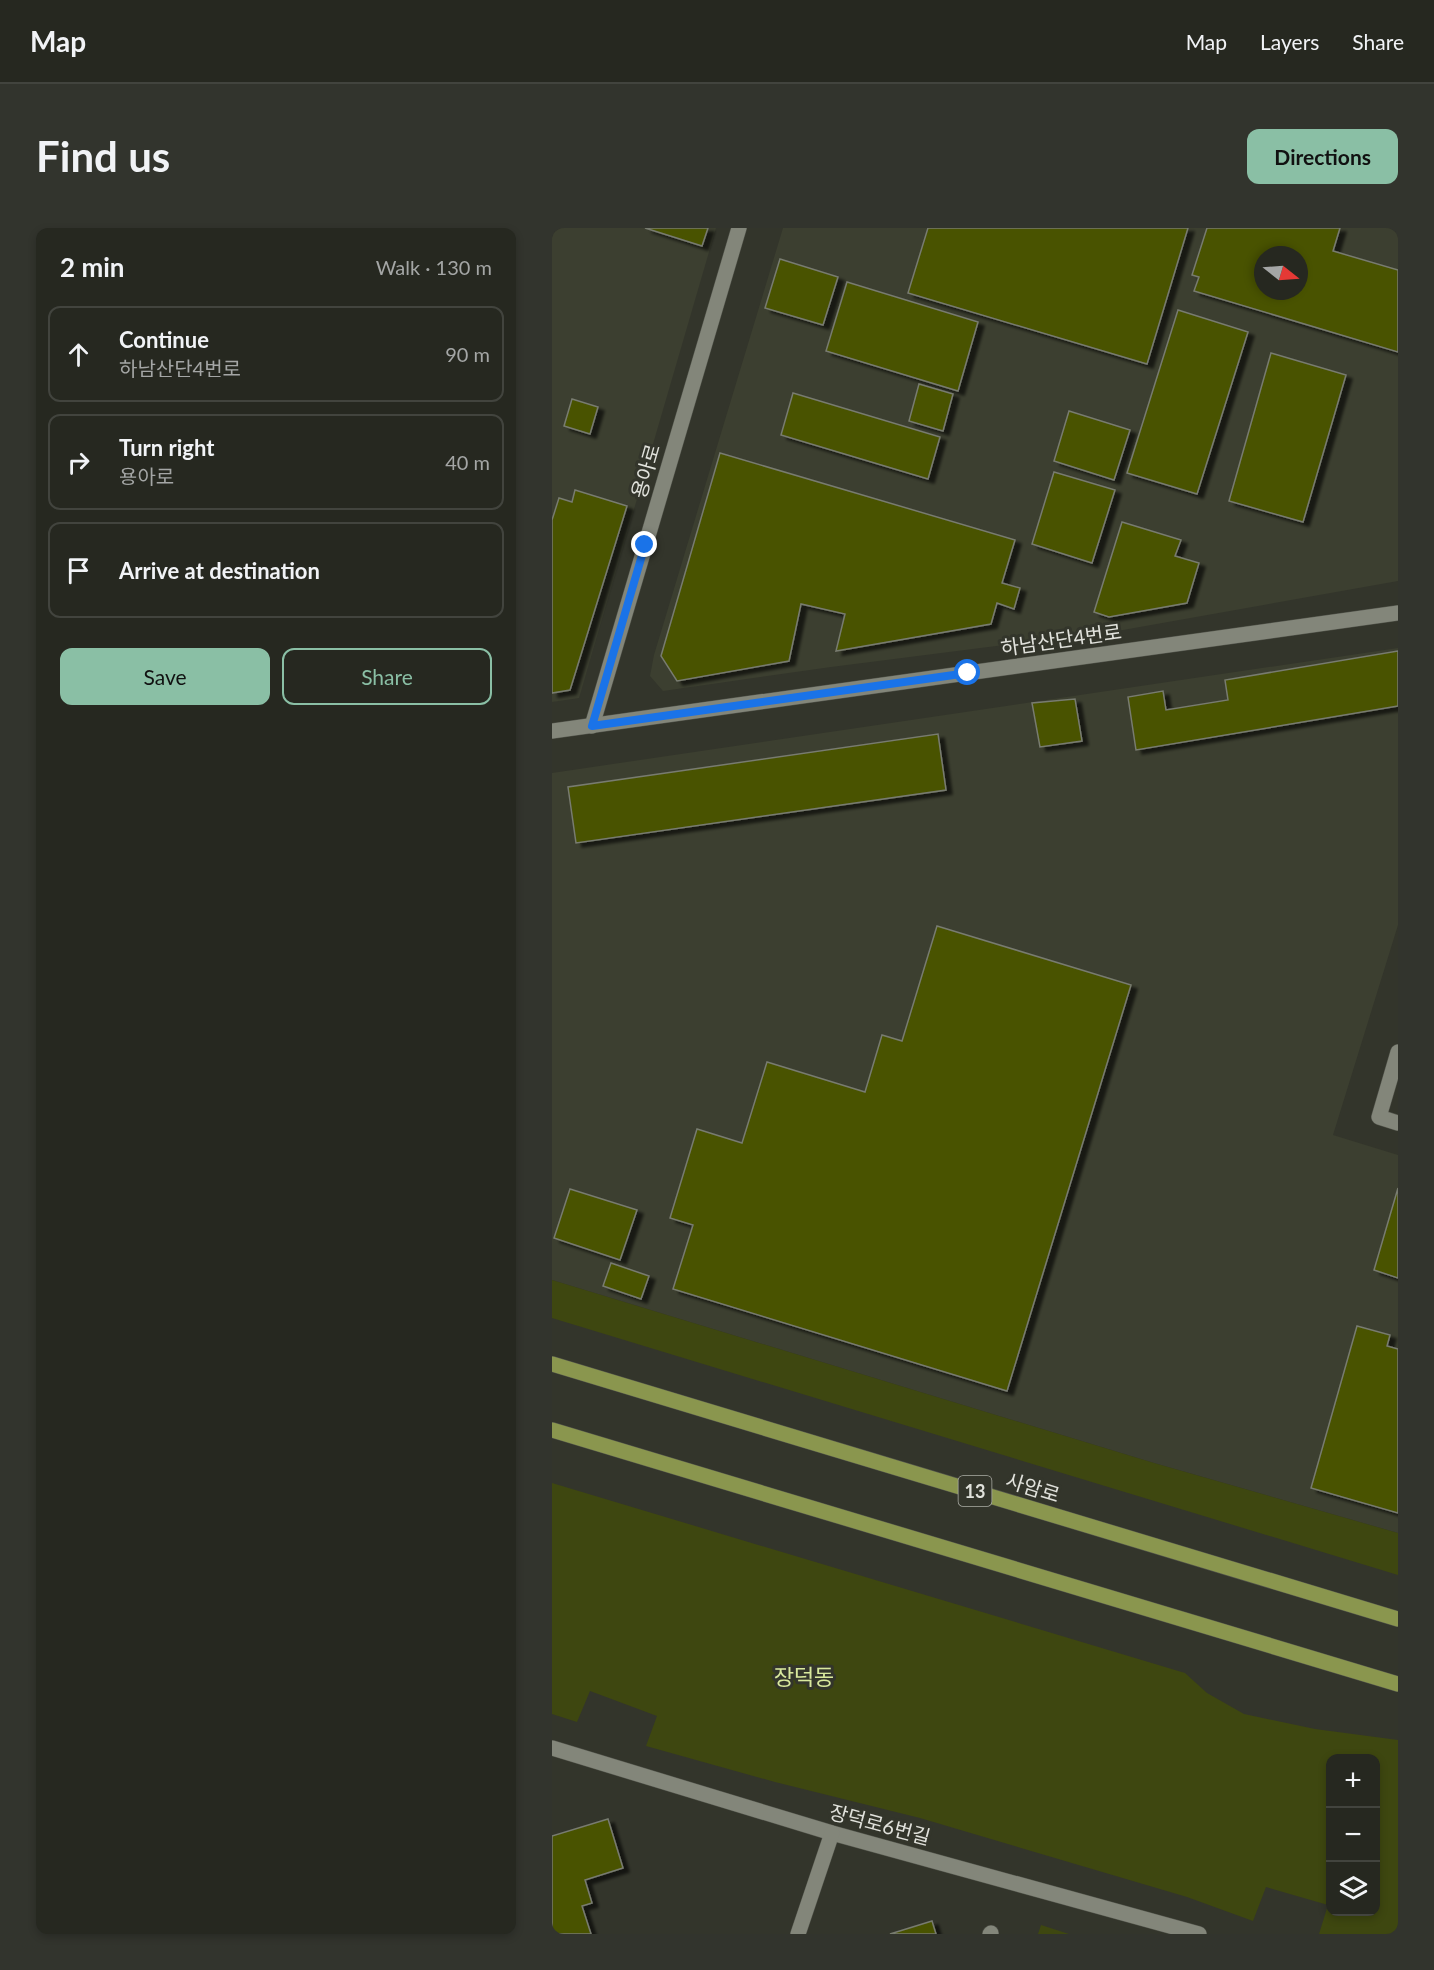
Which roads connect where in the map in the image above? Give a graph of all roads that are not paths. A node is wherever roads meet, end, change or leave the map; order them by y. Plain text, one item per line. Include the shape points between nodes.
1 (739, 228) edge
2 (1398, 613) edge
3 (592, 726) junction
4 (552, 731) edge
5 (1398, 1052) edge
6 (1398, 1123) edge
7 (552, 1364) edge
8 (552, 1430) edge
9 (1398, 1619) edge
10 (1398, 1684) edge
11 (552, 1748) edge
12 (832, 1833) junction
13 (798, 1934) edge
14 (1199, 1934) edge

1 - 3 street, 용아로
2 - 3 street, 하남산단4번로
3 - 4 street, 하남산단4번로
5 - 6 street via 1379,1117
7 - 9 main road, 사암로 / 13
8 - 10 main road
11 - 12 street, 장덕로6번길
12 - 13 street
12 - 14 street, 장덕로6번길

